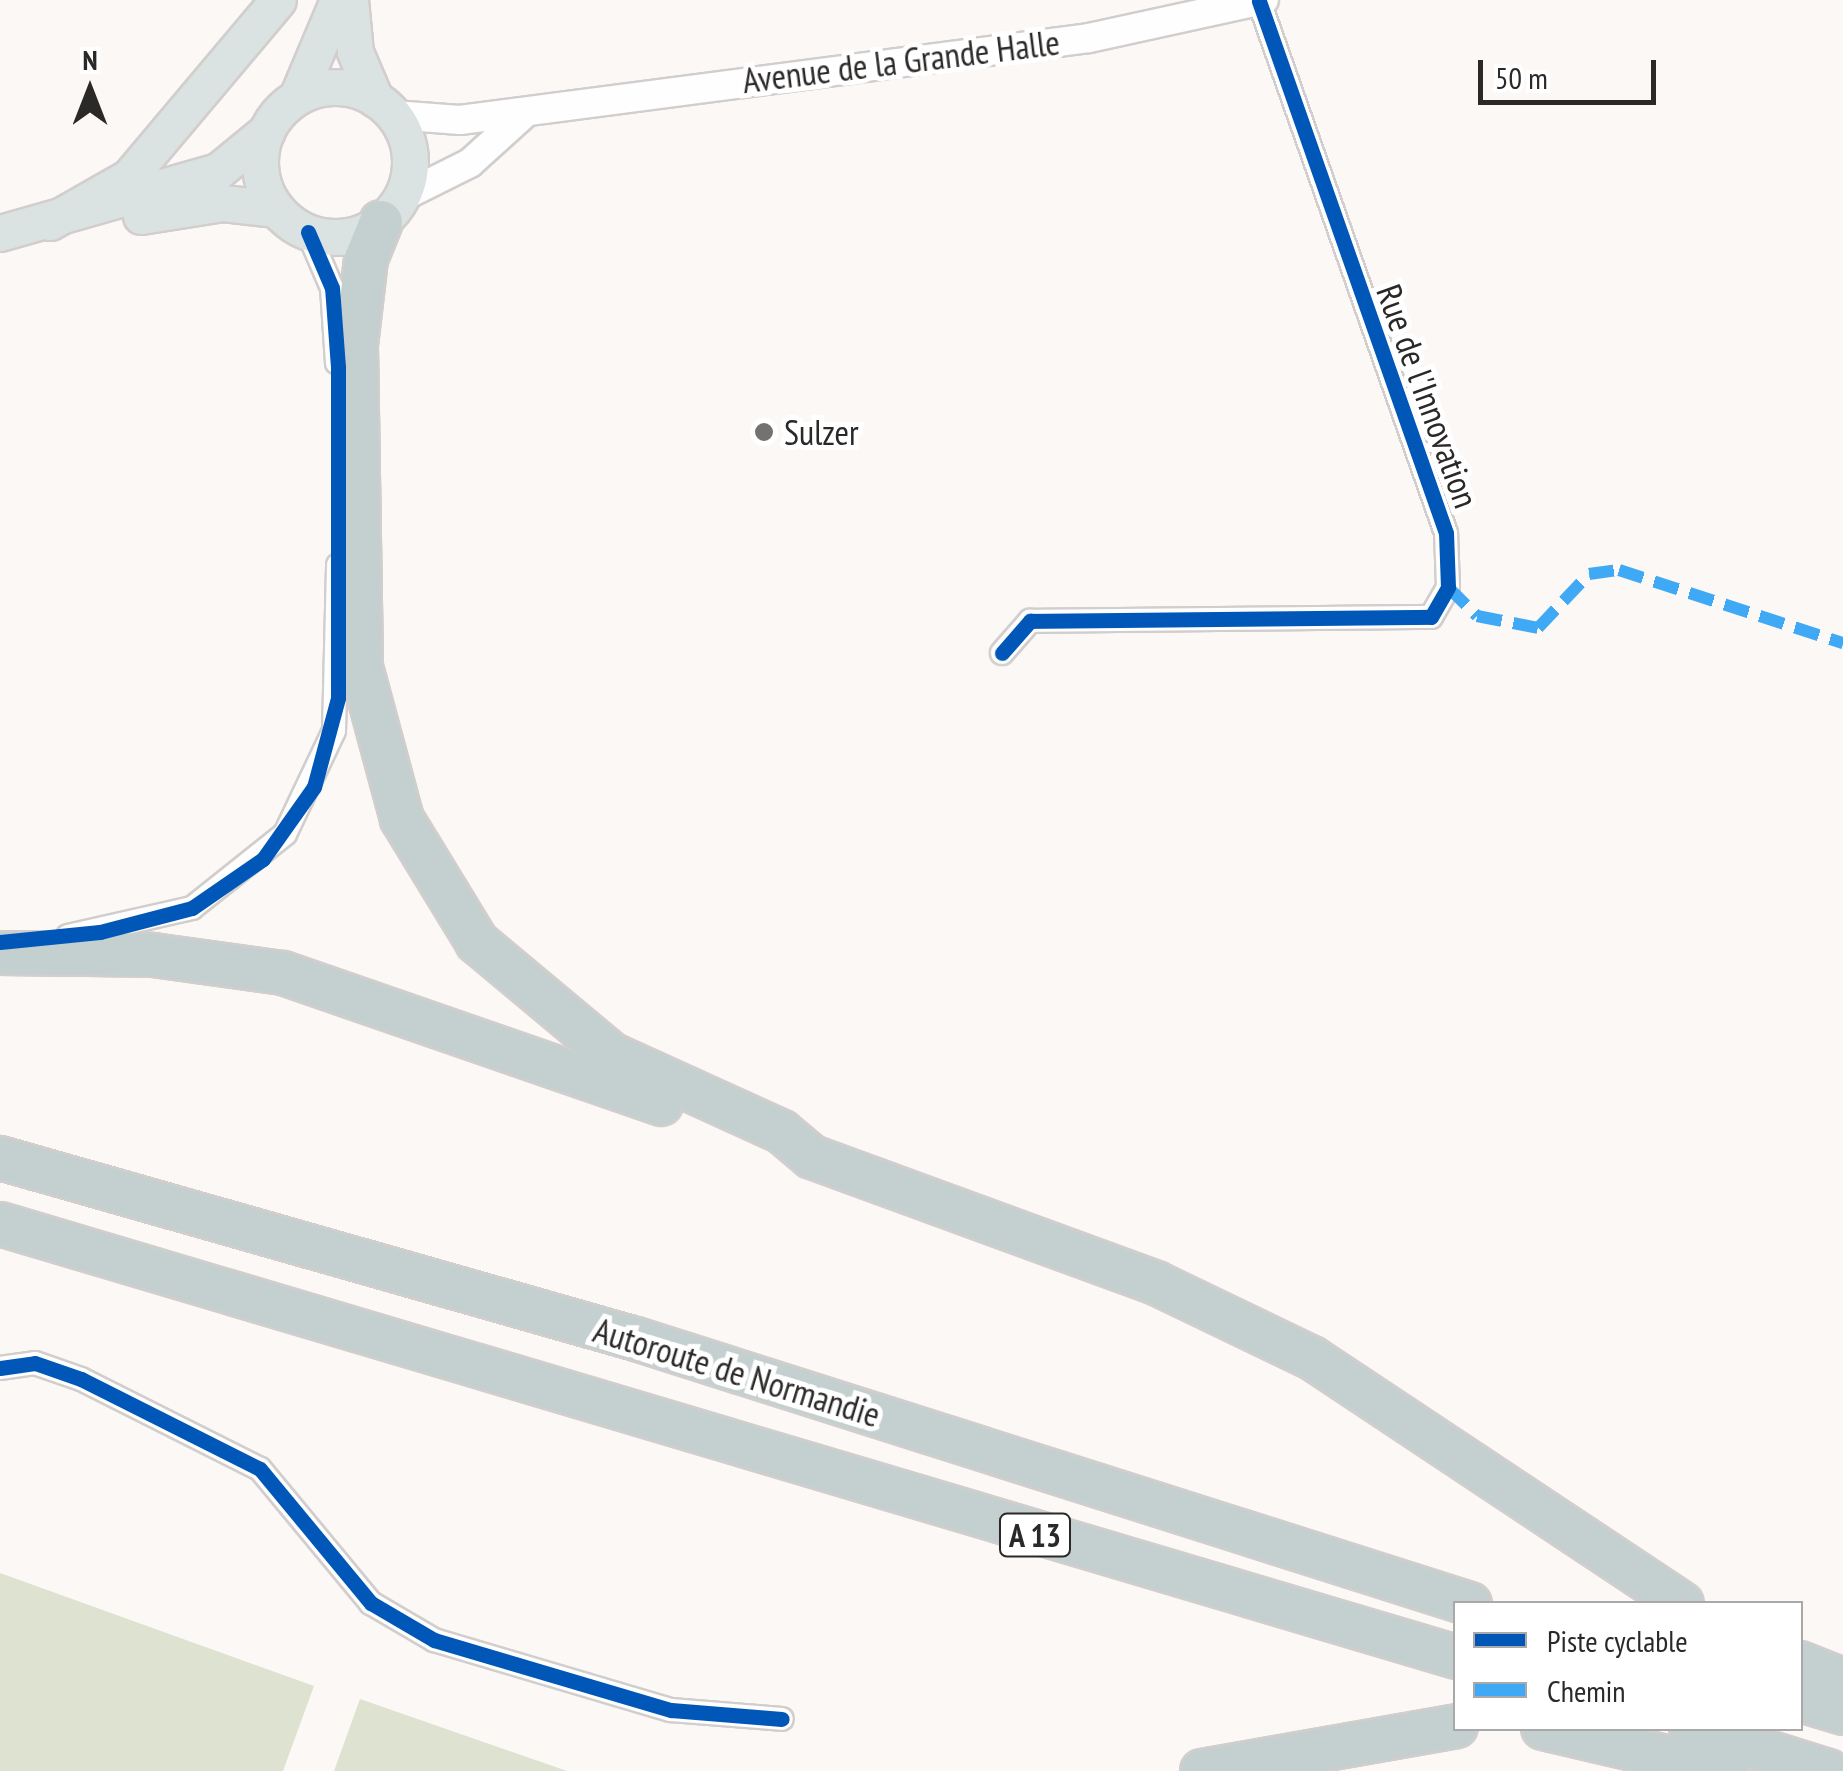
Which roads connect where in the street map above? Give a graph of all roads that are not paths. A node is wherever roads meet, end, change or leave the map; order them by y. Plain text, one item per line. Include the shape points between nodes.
1 (278, 0) edge
2 (338, 0) edge
3 (350, 0) edge
4 (1262, 1) edge
5 (298, 97) junction
6 (384, 107) junction
7 (536, 111) junction
8 (266, 132) junction
9 (276, 209) junction
10 (392, 209) junction
11 (50, 222) junction
12 (308, 232) junction
13 (0, 233) edge
14 (0, 255) edge
15 (1002, 653) dead end
16 (0, 942) edge
17 (0, 953) edge
18 (812, 1157) junction
19 (0, 1158) edge
20 (0, 1224) edge
21 (0, 1368) edge
22 (1461, 1601) edge
23 (1678, 1601) edge
24 (1453, 1656) edge
25 (1803, 1664) edge
26 (1843, 1680) edge
27 (1803, 1701) edge
28 (1843, 1713) edge
29 (782, 1719) dead end
30 (1453, 1727) edge
31 (1556, 1731) edge
32 (1701, 1731) edge
33 (1207, 1771) edge
34 (1726, 1771) edge
35 (1828, 1771) edge

1 - 11 main road via 129,177
2 - 5 main road
3 - 6 main road via 355,52
4 - 7 street, Avenue de la Grande Halle via 1089,38
4 - 15 street, Rue de l'Innovation via 1446,533 1448,587 1431,617 1030,621
5 - 6 main road via 336,87
5 - 8 main road
6 - 7 street, Avenue de la Grande Halle via 445,122
6 - 10 main road via 410,151
7 - 10 street via 506,125 463,168
8 - 9 main road via 260,167
8 - 11 main road via 218,171
9 - 12 main road
9 - 14 main road via 182,207
10 - 12 main road via 342,238
10 - 18 highway via 364,268 356,346 358,617 370,717 409,834 477,942 540,1003 612,1054 782,1132
11 - 13 main road
12 - 16 street via 332,288 338,366 338,698 314,787 263,859 192,908 100,932
17 - 18 highway via 153,955 284,972
18 - 23 highway via 1259,1330 1398,1410
19 - 22 highway, Autoroute de Normandie / A 13 via 636,1338
20 - 24 highway, Autoroute de Normandie / A 13
21 - 29 street via 35,1363 81,1379 260,1469 371,1603 434,1640 671,1710
25 - 26 highway
27 - 28 highway
30 - 33 highway
31 - 34 highway
32 - 35 highway

